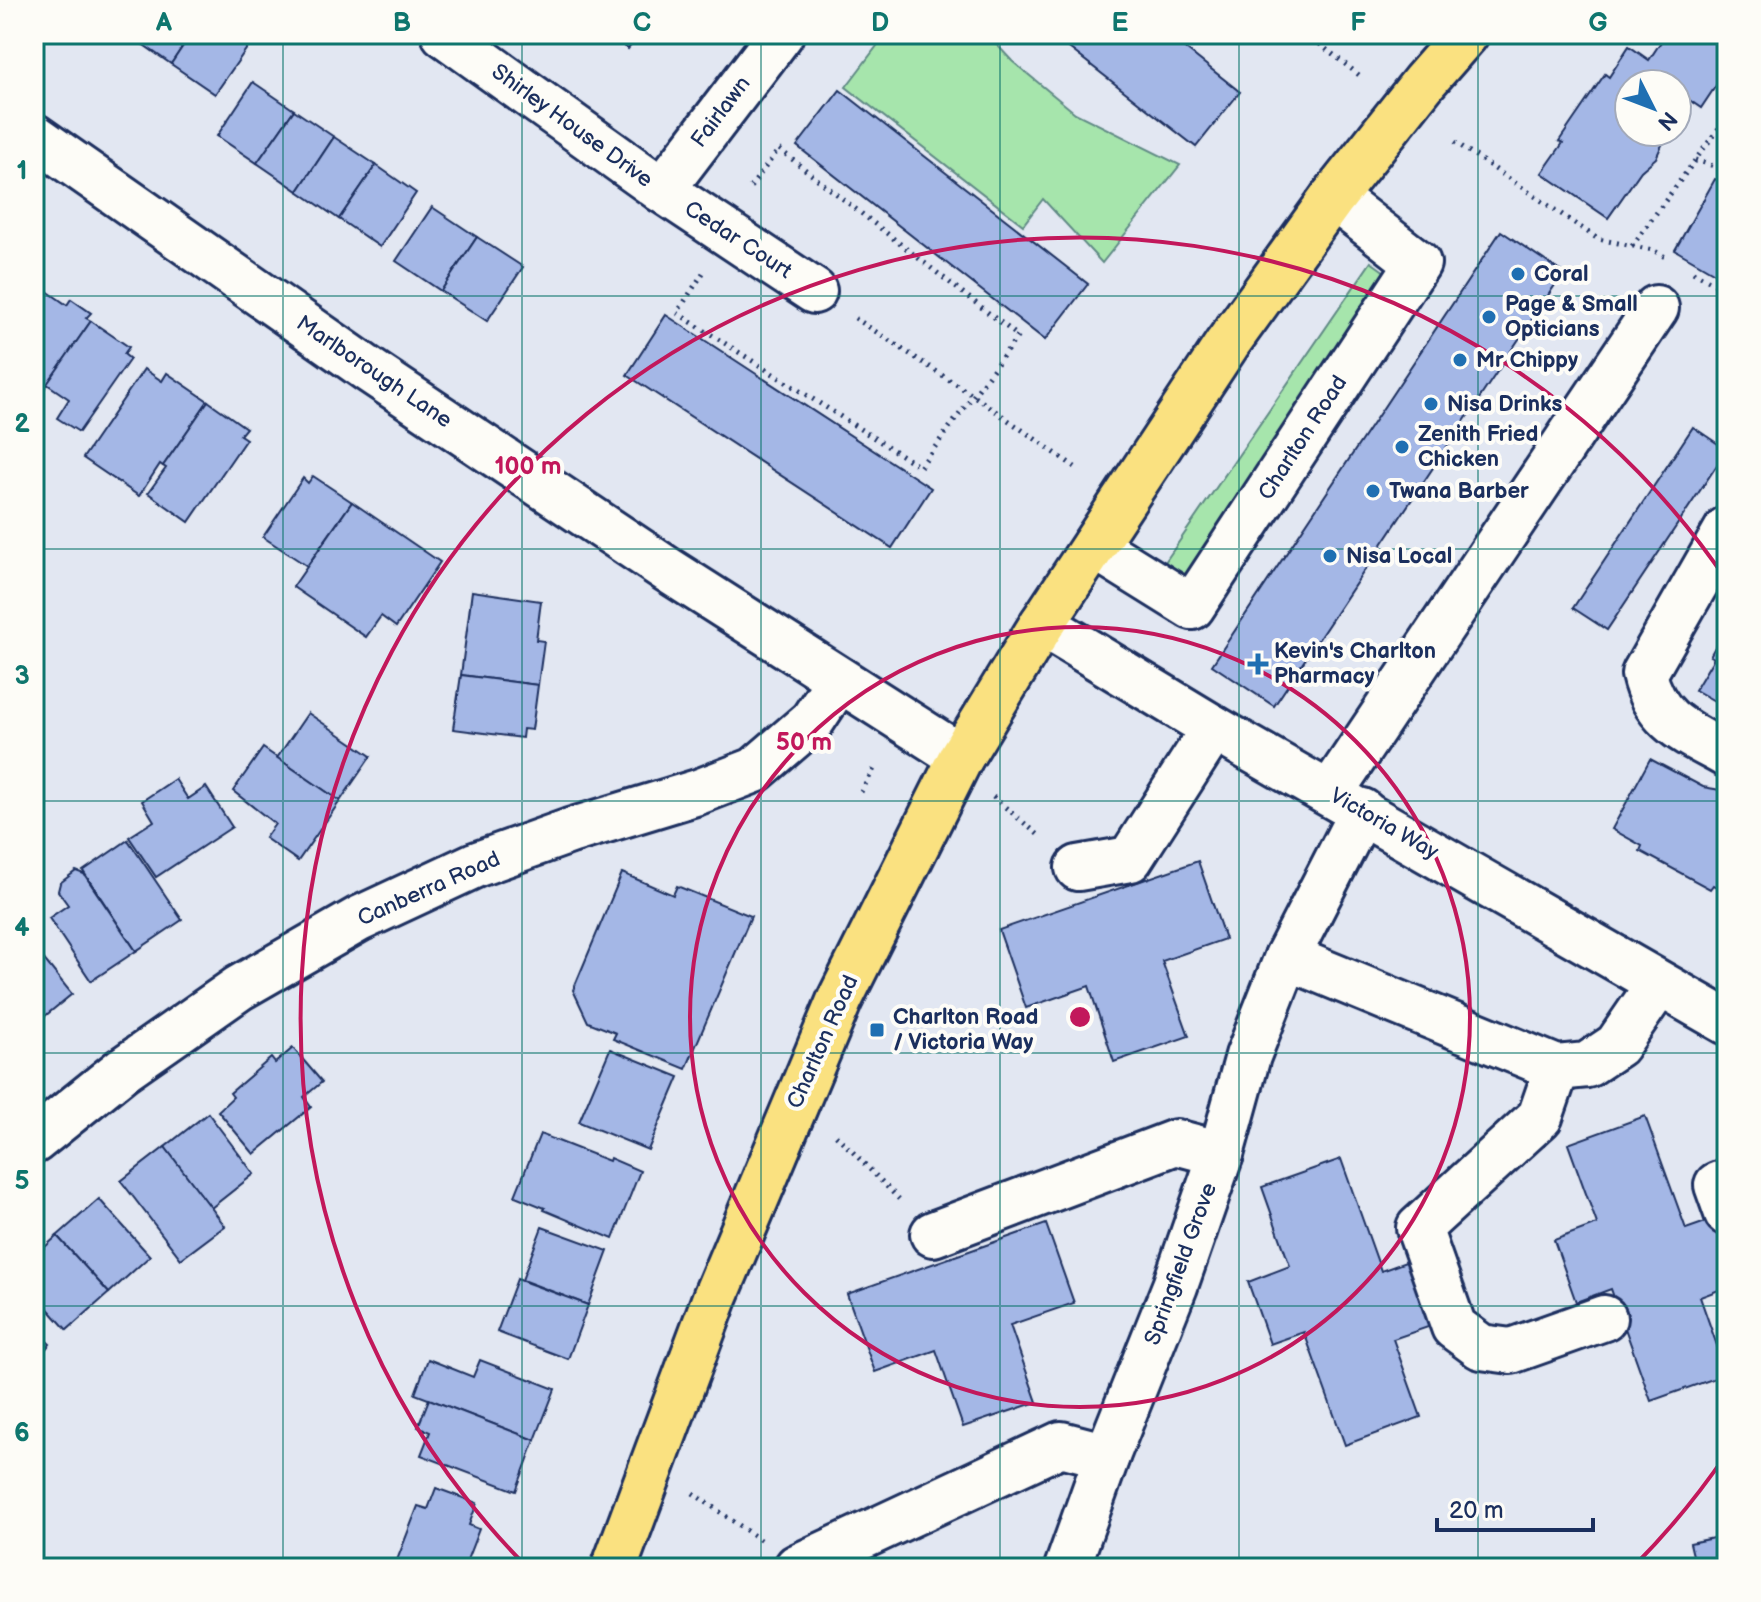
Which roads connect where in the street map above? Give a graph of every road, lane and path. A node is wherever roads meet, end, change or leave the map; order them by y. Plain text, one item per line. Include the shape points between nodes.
1 (444, 34) edge
2 (781, 34) edge
3 (1307, 34) edge
4 (1466, 34) edge
5 (1359, 75) dead end
6 (1727, 117) edge
7 (34, 136) edge
8 (1455, 142) dead end
9 (1695, 160) junction
10 (1727, 170) edge
11 (662, 190) junction
12 (1333, 197) junction
13 (1632, 246) junction
14 (1678, 264) dead end
15 (1690, 271) dead end
16 (814, 291) joint
17 (1727, 291) edge
18 (1656, 308) dead end
19 (1075, 467) dead end
20 (1727, 529) edge
21 (1094, 546) junction
22 (1042, 624) junction
23 (839, 680) junction
24 (1214, 728) junction
25 (1727, 755) edge
26 (961, 757) junction
27 (874, 769) dead end
28 (861, 792) dead end
29 (992, 796) dead end
30 (1346, 802) junction
31 (1078, 868) joint
32 (1287, 957) junction
33 (1658, 985) junction
34 (1727, 1022) edge
35 (1557, 1068) junction
36 (833, 1132) dead end
37 (34, 1141) edge
38 (1221, 1154) junction
39 (1727, 1181) edge
40 (1727, 1213) edge
41 (933, 1234) joint
42 (1604, 1318) dead end
43 (1107, 1456) junction
44 (692, 1492) dead end
45 (738, 1524) dead end
46 (797, 1567) edge
47 (614, 1568) edge
48 (1067, 1568) edge

1 - 11 street, Shirley House Drive
2 - 11 street, Fairlawn
3 - 5 path
4 - 12 main road, Charlton Road
6 - 9 path
7 - 23 street, Marlborough Lane via 369,370
8 - 13 path via 1598,239
9 - 10 path
9 - 13 path
11 - 16 street, Cedar Court
12 - 21 main road, Charlton Road via 1227,344
12 - 21 street, Charlton Road via 1418,263 1192,607
13 - 14 path
15 - 17 path
16 - 19 path
18 - 30 street, Springfield Grove
20 - 25 street via 1644,674 1656,706 1671,723
21 - 22 main road, Charlton Road
22 - 24 street, Victoria Way
22 - 26 main road, Charlton Road
23 - 26 street, Marlborough Lane
23 - 37 street, Canberra Road via 812,721 755,770 475,865 359,919 239,988 122,1070
24 - 30 street, Victoria Way
24 - 31 street via 1130,859
26 - 47 main road, Charlton Road via 834,1013 716,1295
27 - 28 path
29 - 31 path
30 - 32 street, Springfield Grove
30 - 33 street, Victoria Way
32 - 35 street
32 - 38 street, Springfield Grove via 1248,1056
33 - 34 street, Victoria Way
33 - 35 street via 1617,1045 1587,1065
35 - 42 street via 1540,1117 1419,1228 1454,1327 1481,1347 1511,1351
36 - 41 path
38 - 41 street via 1176,1142
38 - 43 street, Springfield Grove
39 - 40 street via 1717,1185
43 - 46 street via 1061,1444
43 - 48 street, Springfield Grove
44 - 45 path

